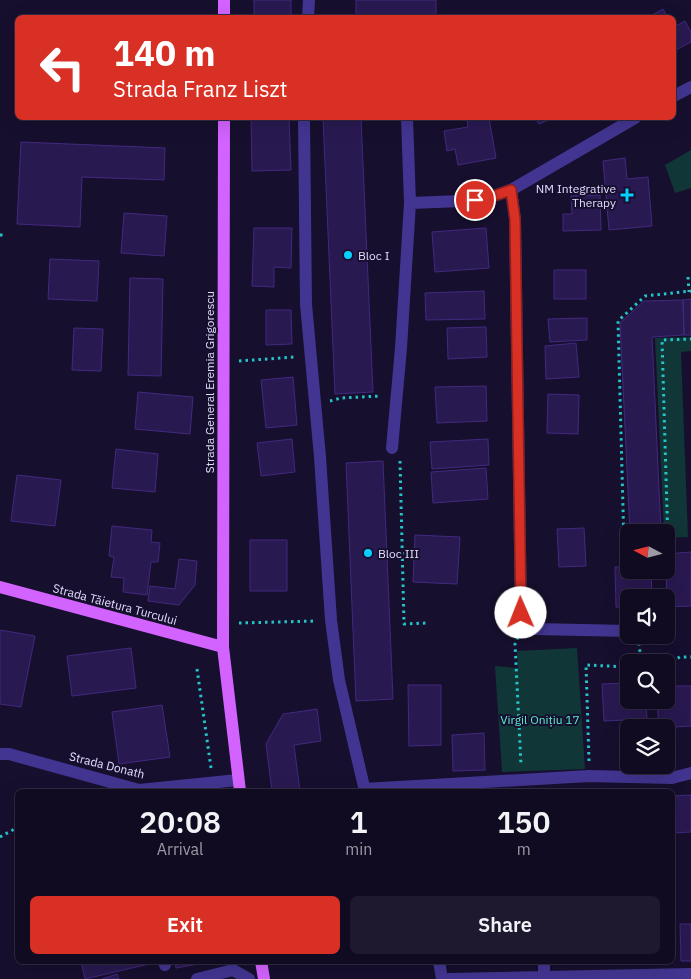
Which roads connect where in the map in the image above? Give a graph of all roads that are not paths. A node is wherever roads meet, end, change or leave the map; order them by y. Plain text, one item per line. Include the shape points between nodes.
1 (224, 0) edge
2 (310, 0) edge
3 (224, 15) edge
4 (308, 15) edge
5 (691, 87) edge
6 (676, 95) edge
7 (224, 120) edge
8 (304, 120) edge
9 (407, 120) edge
10 (632, 120) edge
11 (511, 190) junction
12 (410, 203) junction
13 (392, 448) road end
14 (0, 587) edge
15 (620, 631) edge
16 (223, 647) junction
17 (0, 754) edge
18 (691, 772) edge
19 (239, 786) edge
20 (132, 789) edge
21 (158, 789) edge
22 (364, 789) edge
23 (380, 789) edge
24 (262, 964) edge
25 (440, 964) edge
26 (544, 964) edge
27 (691, 974) edge
28 (544, 978) edge
29 (197, 979) edge
30 (248, 979) edge
31 (264, 979) edge
32 (442, 979) edge
33 (449, 979) edge

1 - 3 main road
2 - 4 street
5 - 6 street
7 - 16 main road, Strada General Eremia Grigorescu
8 - 22 street via 306,304 331,620 339,680
9 - 12 street
10 - 11 street
11 - 12 street via 488,198
11 - 15 street via 515,219 521,613 527,626 535,629
12 - 13 street
14 - 16 main road, Strada Tăietura Turcului
16 - 19 main road, Strada Donath
17 - 20 street, Strada Donath
18 - 23 street via 672,778 589,776
19 - 21 street, Strada Donath via 213,783
24 - 31 main road
25 - 32 street
26 - 28 street
27 - 28 street
28 - 33 street
29 - 30 street via 234,970

